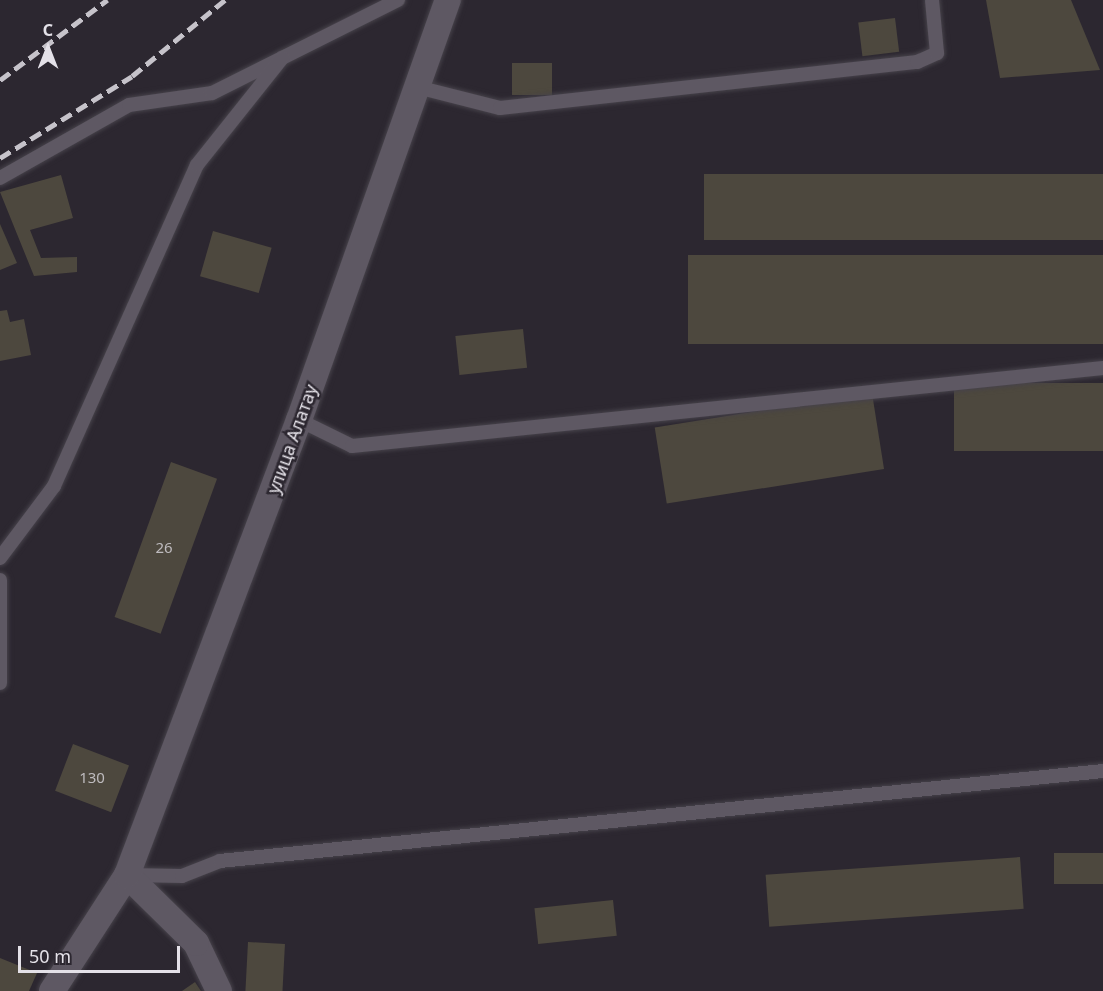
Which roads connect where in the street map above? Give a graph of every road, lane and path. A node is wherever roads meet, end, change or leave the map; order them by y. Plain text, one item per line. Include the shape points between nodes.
1 (398, 0) edge
2 (448, 0) edge
3 (932, 0) edge
4 (282, 58) junction
5 (417, 87) junction
6 (0, 178) edge
7 (1103, 368) edge
8 (299, 420) junction
9 (0, 558) edge
10 (0, 580) edge
11 (0, 683) edge
12 (1103, 771) edge
13 (127, 875) junction
14 (52, 991) edge
15 (219, 991) edge

1 - 4 lane
2 - 5 street, улица Алатау
3 - 5 lane via 937,52 917,62 500,108
4 - 6 lane via 212,93 129,105
4 - 9 lane via 197,165 54,486
5 - 8 street, улица Алатау
7 - 8 lane via 352,446
8 - 13 street, улица Алатау
10 - 11 lane
12 - 13 lane via 220,861 182,876
13 - 14 street, улица Алатау
13 - 15 street via 196,943

